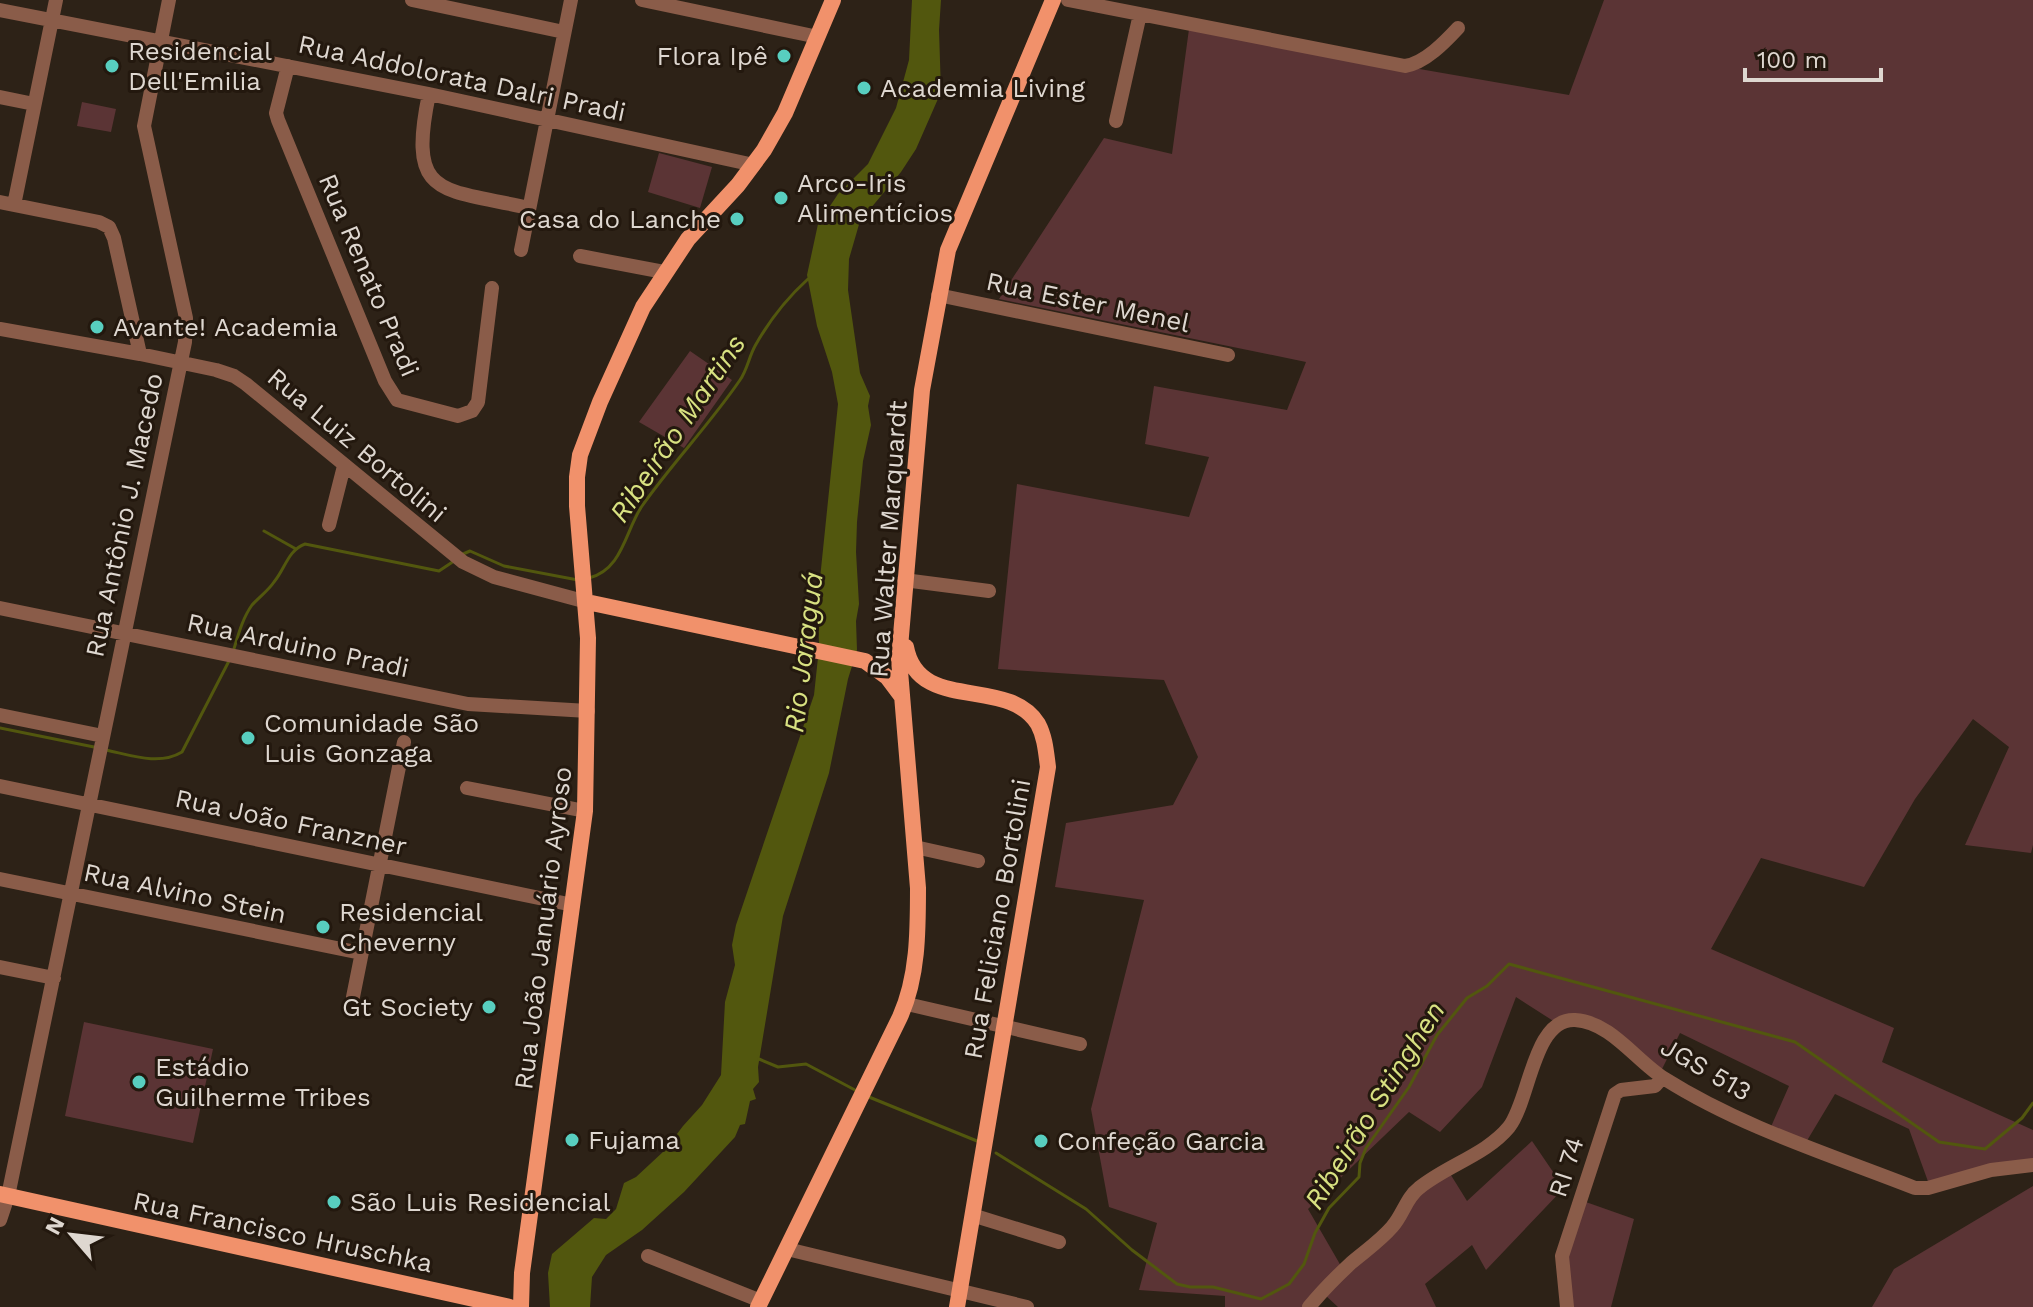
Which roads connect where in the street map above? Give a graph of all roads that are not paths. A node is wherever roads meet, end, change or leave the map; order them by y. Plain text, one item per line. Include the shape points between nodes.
1 (56, 0) edge
2 (169, 0) edge
3 (412, 0) edge
4 (571, 0) edge
5 (642, 0) edge
6 (833, 0) edge
7 (1053, 0) edge
8 (1068, 0) edge
9 (0, 10) edge
10 (1140, 14) junction
11 (52, 20) junction
12 (1458, 28) dead end
13 (564, 32) junction
14 (818, 37) junction
15 (161, 40) junction
16 (288, 66) junction
17 (429, 94) junction
18 (0, 97) edge
19 (34, 104) junction
20 (546, 118) junction
21 (1116, 121) dead end
22 (754, 165) junction
23 (7, 203) edge
24 (529, 208) junction
25 (521, 250) dead end
26 (580, 256) dead end
27 (664, 272) junction
28 (492, 288) dead end
29 (938, 295) junction
30 (0, 329) edge
31 (140, 354) junction
32 (1228, 355) dead end
33 (181, 362) junction
34 (344, 466) junction
35 (329, 525) dead end
36 (904, 580) junction
37 (586, 587) junction
38 (989, 591) dead end
39 (0, 608) edge
40 (901, 626) junction
41 (124, 633) junction
42 (926, 682) junction
43 (903, 698) junction
44 (588, 711) junction
45 (0, 715) edge
46 (404, 742) dead end
47 (101, 744) junction
48 (0, 786) edge
49 (467, 788) dead end
50 (89, 805) junction
51 (585, 811) junction
52 (915, 847) junction
53 (978, 861) dead end
54 (379, 865) junction
55 (0, 879) edge
56 (71, 894) junction
57 (573, 905) junction
58 (361, 953) junction
59 (0, 967) edge
60 (54, 978) junction
61 (353, 997) dead end
62 (907, 1004) junction
63 (1003, 1025) junction
64 (1080, 1044) dead end
65 (1662, 1078) junction
66 (2033, 1165) edge
67 (4, 1195) edge
68 (972, 1215) junction
69 (0, 1220) edge
70 (1059, 1242) dead end
71 (787, 1249) junction
72 (648, 1256) dead end
73 (958, 1299) edge
74 (759, 1304) edge
75 (510, 1307) edge
76 (521, 1307) edge
77 (1027, 1307) edge
78 (1309, 1307) edge
79 (1567, 1307) edge

1 - 11 street
2 - 15 street, Rua Antônio J. Macedo
3 - 13 street
4 - 13 street
5 - 14 street
6 - 14 main road, Rua João Januário Ayroso
7 - 29 main road, Rua Walter Marquardt via 960,219
8 - 10 street
9 - 11 street, Rua Addolorata Dalri Pradi
10 - 12 street via 1405,66 1444,43
10 - 21 street
11 - 15 street, Rua Addolorata Dalri Pradi
11 - 19 street
13 - 20 street
14 - 22 main road, Rua João Januário Ayroso via 785,113
15 - 16 street, Rua Addolorata Dalri Pradi
15 - 33 street, Rua Antônio J. Macedo via 144,126 186,318
16 - 17 street, Rua Addolorata Dalri Pradi
16 - 28 street, Rua Renato Pradi via 278,120 397,400 458,416 472,411 478,402
17 - 20 street, Rua Addolorata Dalri Pradi
17 - 24 street via 420,149 429,176 446,189
18 - 19 street
19 - 23 street
20 - 22 street, Rua Addolorata Dalri Pradi
20 - 24 street
22 - 27 main road, Rua João Januário Ayroso
23 - 31 street via 109,227
24 - 25 street
26 - 27 street
27 - 37 main road, Rua João Januário Ayroso via 639,315 580,455 577,506
29 - 32 street, Rua Ester Menel
29 - 36 main road, Rua Walter Marquardt via 922,390
30 - 31 street, Rua Luiz Bortolini
31 - 33 street, Rua Luiz Bortolini
33 - 34 street, Rua Luiz Bortolini via 234,376
33 - 41 street, Rua Antônio J. Macedo
34 - 35 street
34 - 37 street, Rua Luiz Bortolini via 456,557 494,577
36 - 38 street
36 - 40 main road, Rua Walter Marquardt
37 - 43 main road via 863,660 881,671
37 - 44 main road, Rua João Januário Ayroso
39 - 41 street, Rua Arduino Pradi
40 - 42 main road via 909,662
40 - 43 main road, Rua Walter Marquardt
41 - 44 street, Rua Arduino Pradi via 468,704
41 - 47 street, Rua Antônio J. Macedo
42 - 43 main road via 913,686
42 - 63 main road, Rua Feliciano Bortolini via 1028,710 1045,743 1048,767
43 - 52 main road, Rua Walter Marquardt
44 - 51 main road, Rua João Januário Ayroso
45 - 47 street
46 - 54 street
47 - 50 street, Rua Antônio J. Macedo
48 - 50 street, Rua João Franzner
49 - 51 street
50 - 54 street, Rua João Franzner
50 - 56 street, Rua Antônio J. Macedo
51 - 57 main road, Rua João Januário Ayroso
52 - 53 street
52 - 62 main road, Rua Walter Marquardt via 918,924
54 - 57 street, Rua João Franzner
54 - 58 street
55 - 56 street, Rua Alvino Stein
56 - 58 street, Rua Alvino Stein
56 - 60 street, Rua Antônio J. Macedo
57 - 76 main road, Rua João Januário Ayroso
58 - 61 street
59 - 60 street
60 - 67 street, Rua Antônio J. Macedo
62 - 63 street
62 - 71 main road, Rua Walter Marquardt
63 - 64 street
63 - 68 main road, Rua Feliciano Bortolini
65 - 66 street, JGS 513 via 1715,1107 1915,1188
65 - 78 street, JGS 513 via 1599,1027 1574,1020 1555,1025 1542,1042 1511,1124 1489,1145 1413,1193 1392,1227
65 - 79 street, RI 74 via 1655,1086 1615,1094 1562,1256
67 - 69 street, Rua Antônio J. Macedo
67 - 75 main road, Rua Francisco Hruschka
68 - 70 street
68 - 73 main road, Rua Feliciano Bortolini
71 - 73 street
71 - 74 main road, Rua Walter Marquardt
72 - 74 street
73 - 77 street

